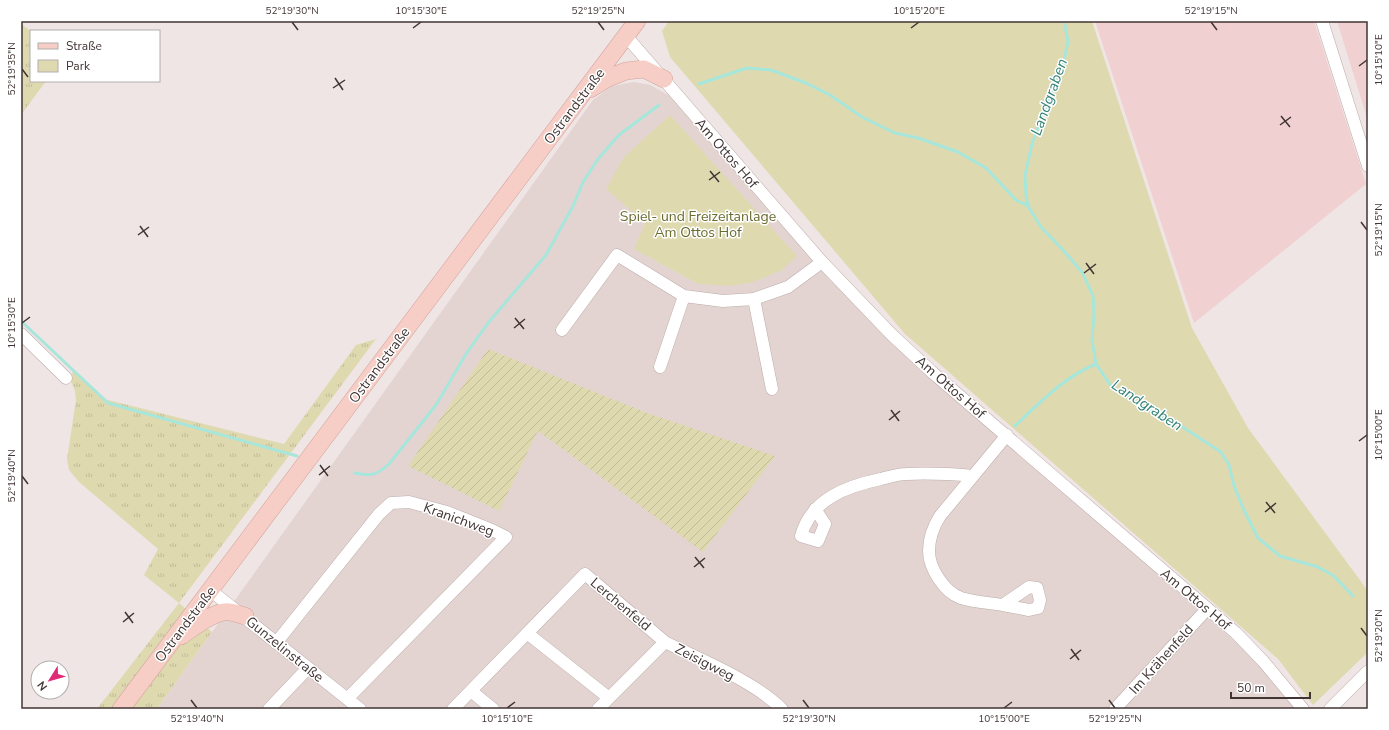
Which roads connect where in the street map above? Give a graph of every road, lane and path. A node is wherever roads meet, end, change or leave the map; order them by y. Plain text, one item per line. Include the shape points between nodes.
1 (638, 21) edge
2 (1322, 21) edge
3 (626, 36) junction
4 (664, 79) junction
5 (582, 95) junction
6 (1368, 166) edge
7 (822, 262) junction
8 (684, 296) junction
9 (754, 299) junction
10 (562, 330) dead end
11 (21, 334) edge
12 (660, 367) dead end
13 (66, 378) dead end
14 (772, 389) dead end
15 (1007, 435) junction
16 (973, 476) junction
17 (815, 509) dead end
18 (210, 590) junction
19 (1003, 605) dead end
20 (1207, 609) junction
21 (245, 616) junction
22 (527, 633) junction
23 (172, 641) junction
24 (665, 642) junction
25 (276, 643) junction
26 (308, 668) junction
27 (1368, 670) edge
28 (471, 691) junction
29 (347, 698) junction
30 (609, 698) junction
31 (121, 709) edge
32 (269, 709) edge
33 (360, 709) edge
34 (453, 709) edge
35 (494, 709) edge
36 (598, 709) edge
37 (782, 709) edge
38 (1115, 709) edge
39 (1303, 709) edge
40 (1330, 709) edge

1 - 3 main road, Ostrandstraße
2 - 6 street
3 - 4 street, Am Ottos Hof
3 - 5 main road, Ostrandstraße
4 - 5 main road via 644,69 626,71 608,78
4 - 7 street, Am Ottos Hof
5 - 18 main road, Ostrandstraße
7 - 9 street via 788,287
7 - 15 street, Am Ottos Hof via 933,373
8 - 9 street via 723,301
8 - 10 street via 617,255
8 - 12 street
9 - 14 street
11 - 13 street
15 - 16 street
15 - 20 street, Am Ottos Hof
16 - 17 street via 904,474 863,482 840,491
16 - 19 street via 940,516 931,537 929,553 936,575 946,589 960,597
18 - 21 street, Gunzelinstraße
18 - 23 main road, Ostrandstraße
20 - 38 street, Im Krähenfeld
20 - 39 street, Am Ottos Hof via 1236,633 1263,661
21 - 23 main road via 229,612 218,614
21 - 25 street, Gunzelinstraße
22 - 24 street, Lerchenfeld via 585,574
22 - 28 street, Lerchenfeld
22 - 30 street
23 - 31 main road, Ostrandstraße
24 - 30 street, Zeisigweg
24 - 37 street, Zeisigweg via 748,684 772,699
25 - 26 street, Gunzelinstraße
25 - 29 street, Kranichweg via 379,514 391,503 409,502 448,512 506,537
26 - 29 street, Gunzelinstraße
26 - 32 street
27 - 40 street
28 - 34 street, Lerchenfeld
28 - 35 street
29 - 33 street, Gunzelinstraße
30 - 36 street, Zeisigweg

